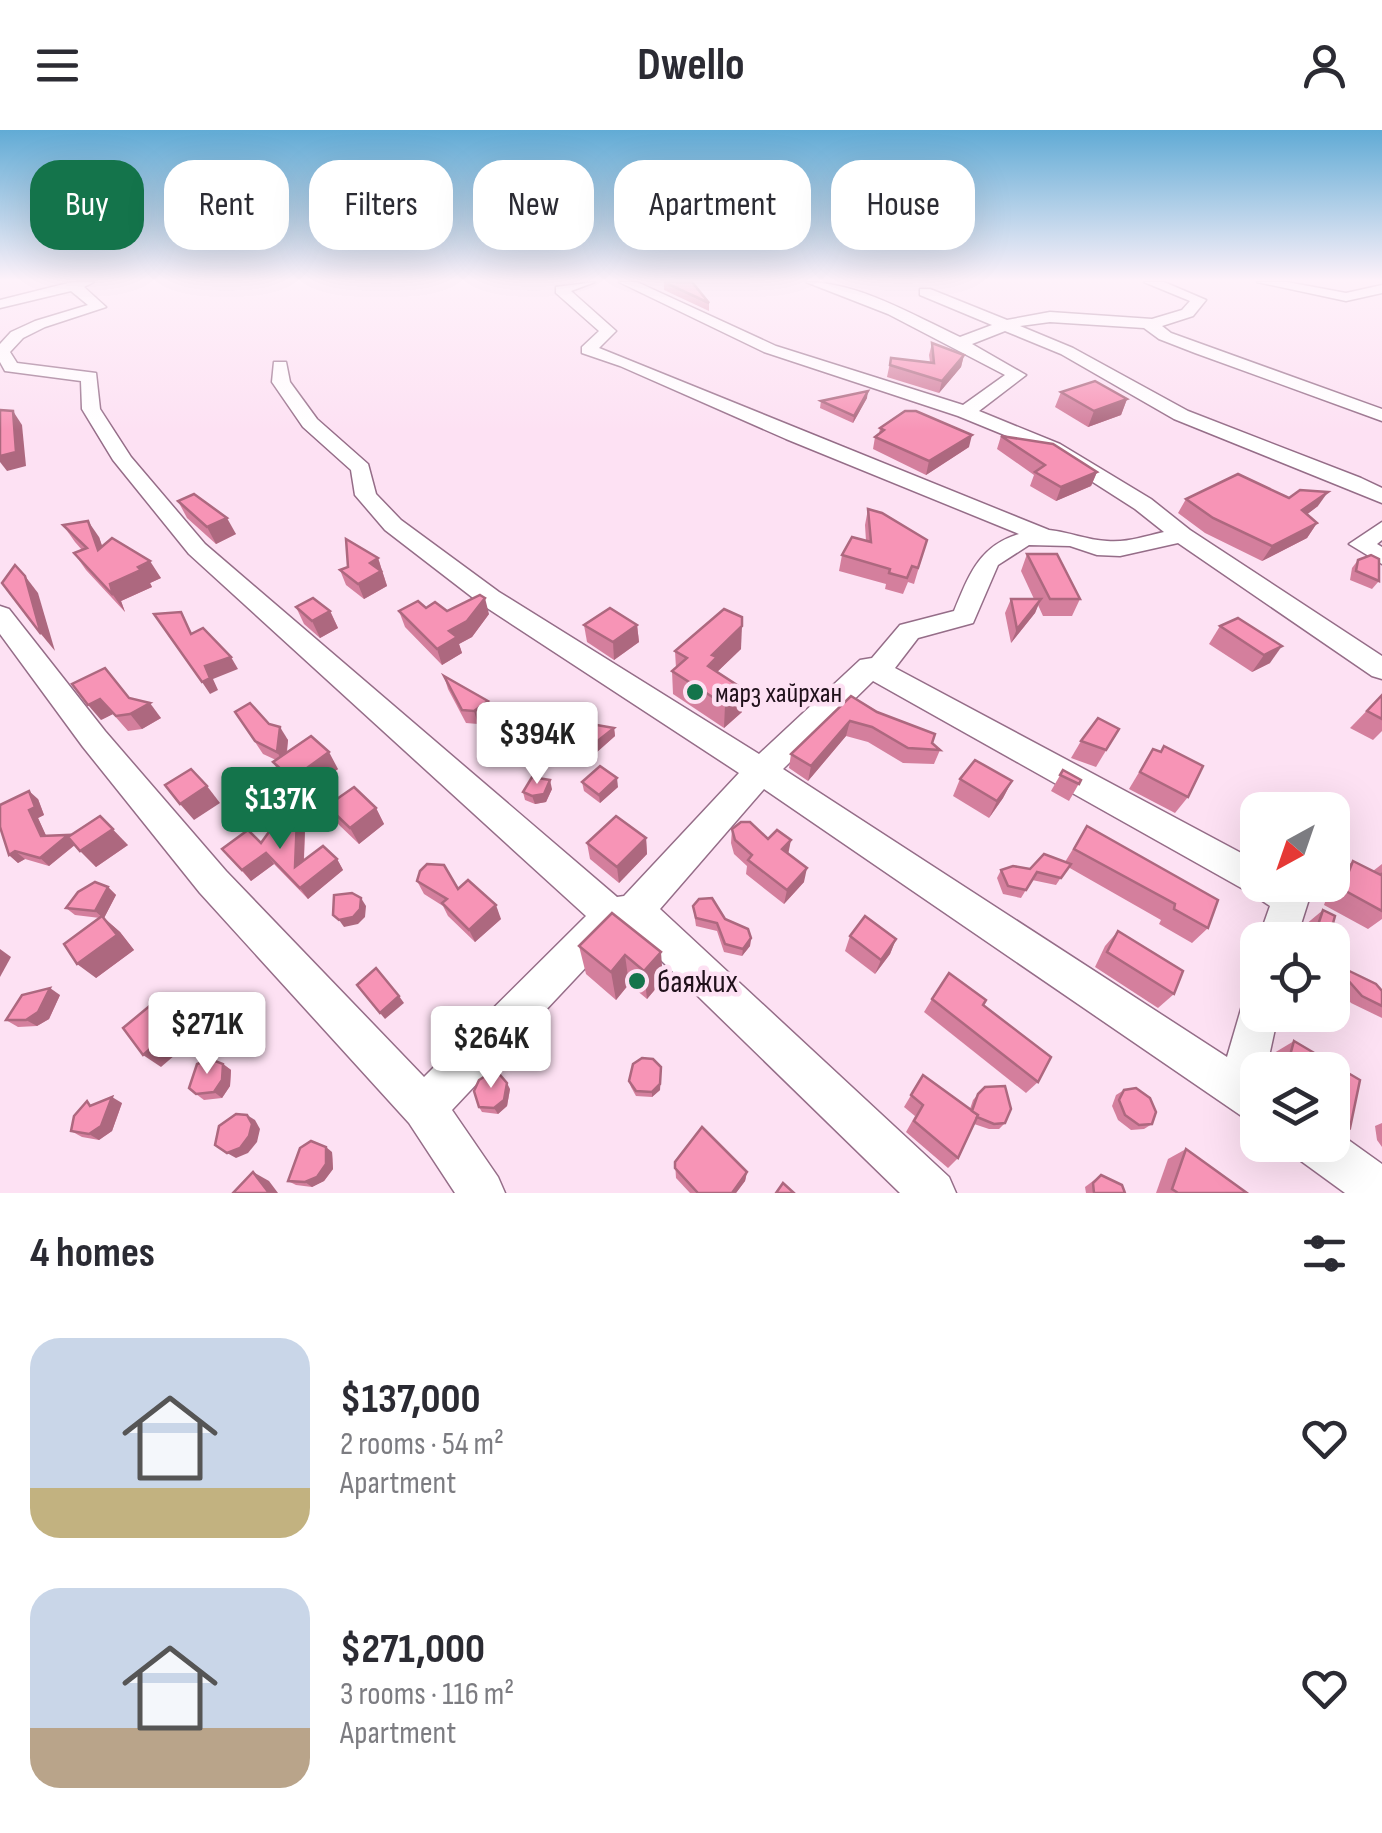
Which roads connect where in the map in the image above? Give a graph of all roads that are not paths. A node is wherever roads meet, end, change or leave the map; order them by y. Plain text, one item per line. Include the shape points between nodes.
1 (24, 332) edge
2 (607, 332) edge
3 (733, 332) edge
4 (935, 332) edge
5 (991, 332) edge
6 (1024, 332) edge
7 (1160, 332) edge
8 (960, 344) junction
9 (280, 366) dead end
10 (965, 412) junction
11 (1382, 415) edge
12 (1382, 496) edge
13 (1382, 529) edge
14 (1040, 535) junction
15 (1182, 535) junction
16 (1382, 557) edge
17 (0, 615) edge
18 (1382, 669) edge
19 (877, 672) junction
20 (762, 771) junction
21 (1240, 870) edge
22 (624, 913) junction
23 (1240, 1090) edge
24 (424, 1108) junction
25 (1341, 1162) edge
26 (1382, 1192) edge
27 (482, 1193) edge
28 (933, 1193) edge

1 - 22 street via 2,351 11,368 90,376 91,409 197,550
2 - 14 street via 588,350
3 - 10 street
4 - 8 street
5 - 8 street
6 - 12 street via 1181,414
7 - 11 street
8 - 10 street via 1018,375
9 - 20 street via 282,382 310,422 361,468 366,496 393,524 490,598
10 - 15 street via 1053,448
13 - 16 street via 1361,544
14 - 15 street via 1120,549
14 - 19 street via 992,552 964,617 910,631
15 - 18 street
17 - 24 street via 213,882
19 - 20 street via 870,667
19 - 21 street
20 - 22 street
20 - 23 street
22 - 24 street
22 - 28 street
24 - 27 street
25 - 26 street

